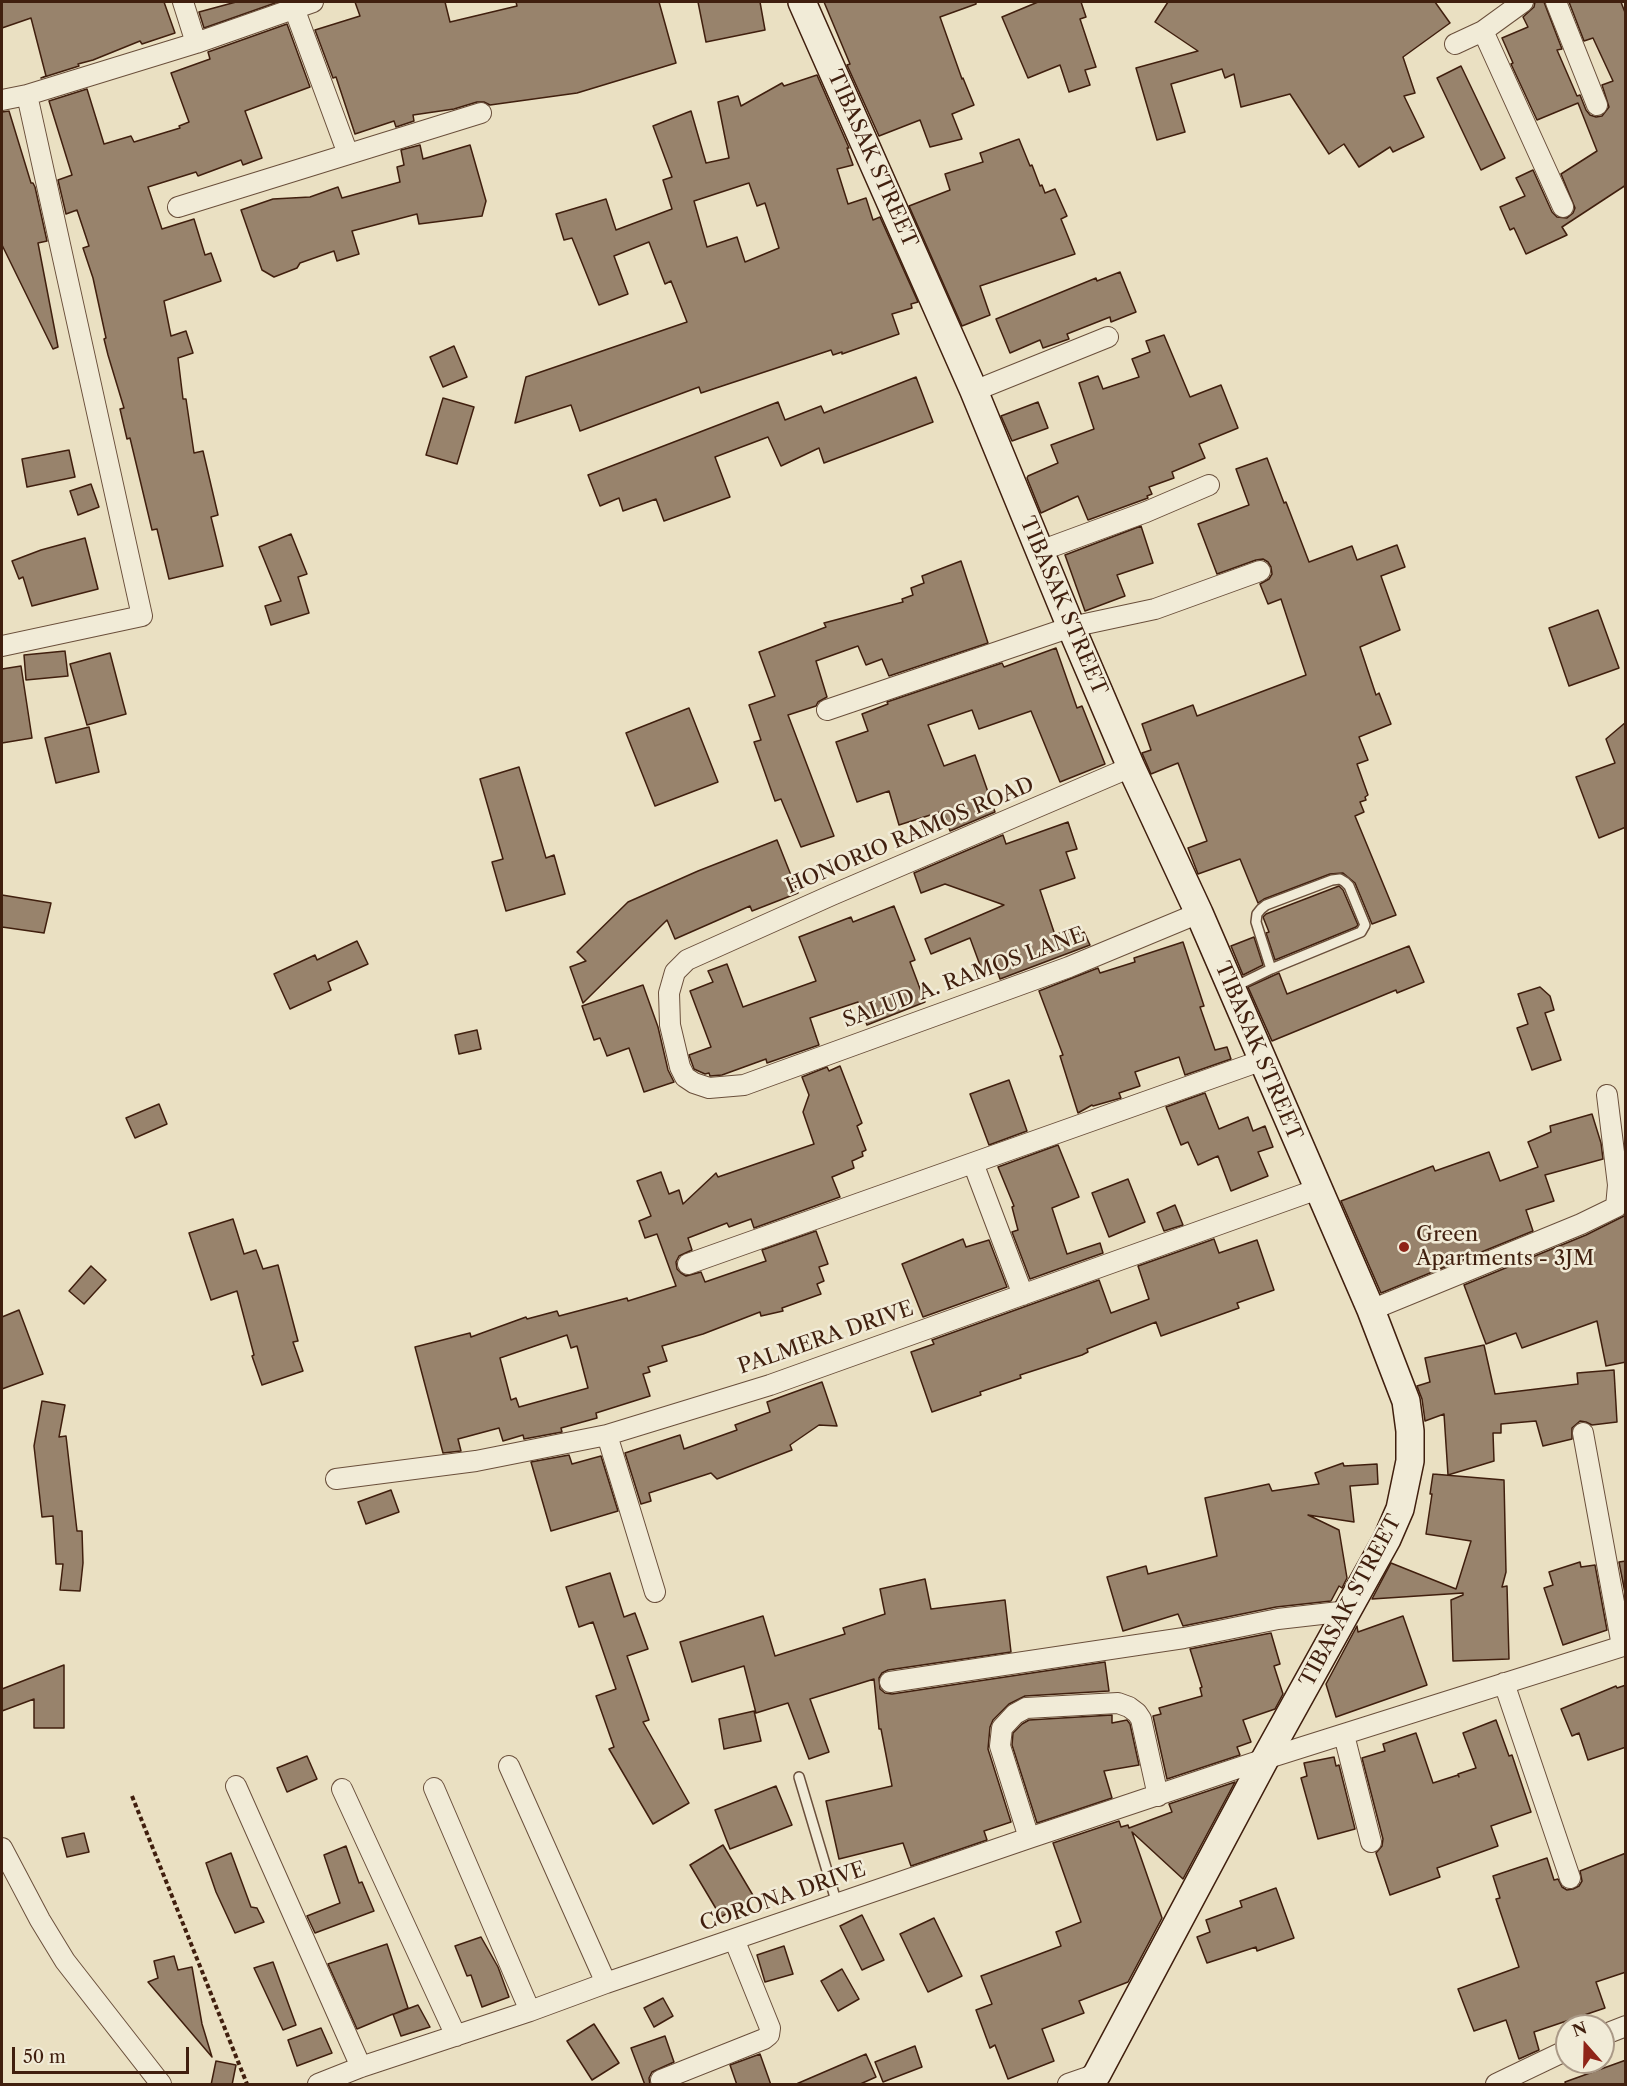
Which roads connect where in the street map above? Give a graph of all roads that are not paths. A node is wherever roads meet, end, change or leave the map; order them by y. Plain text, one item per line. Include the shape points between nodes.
1 (183, 2) edge
2 (802, 2) edge
3 (1523, 2) edge
4 (1556, 2) edge
5 (303, 5) edge
6 (1484, 31) junction
7 (196, 43) junction
8 (1455, 44) dead end
9 (27, 96) junction
10 (2, 100) edge
11 (1597, 105) dead end
12 (481, 113) dead end
13 (348, 154) junction
14 (178, 207) dead end
15 (1563, 207) dead end
16 (1108, 337) dead end
17 (974, 391) junction
18 (1209, 485) dead end
19 (1040, 551) junction
20 (1260, 571) dead end
21 (1071, 627) junction
22 (2, 646) edge
23 (827, 710) dead end
24 (1131, 767) junction
25 (1199, 913) junction
26 (1271, 969) junction
27 (1232, 989) junction
28 (1263, 1060) junction
29 (744, 1085) joint
30 (1606, 1095) dead end
31 (973, 1163) junction
32 (1318, 1189) junction
33 (688, 1264) dead end
34 (1023, 1295) junction
35 (1371, 1310) junction
36 (1583, 1433) dead end
37 (607, 1434) junction
38 (336, 1479) dead end
39 (655, 1592) dead end
40 (1348, 1611) junction
41 (1624, 1646) edge
42 (890, 1682) dead end
43 (1504, 1683) junction
44 (1344, 1735) junction
45 (1265, 1759) junction
46 (509, 1766) dead end
47 (799, 1777) dead end
48 (236, 1786) dead end
49 (434, 1788) dead end
50 (342, 1789) dead end
51 (1158, 1796) junction
52 (1029, 1838) junction
53 (1371, 1842) dead end
54 (2, 1848) edge
55 (1570, 1878) dead end
56 (837, 1904) junction
57 (734, 1939) junction
58 (606, 1983) junction
59 (530, 2011) junction
60 (456, 2036) junction
61 (1555, 2056) edge
62 (361, 2067) junction
63 (1093, 2079) edge
64 (661, 2080) dead end
65 (161, 2085) edge
66 (318, 2085) edge
67 (1068, 2085) edge
68 (1496, 2085) edge

1 - 7 street
2 - 17 street, TIBASAK STREET
3 - 6 street
4 - 11 street
5 - 7 street
5 - 13 street
6 - 8 street
6 - 15 street
7 - 9 street
9 - 10 street
9 - 22 street via 142,616
12 - 13 street
13 - 14 street
16 - 17 street
17 - 19 street, TIBASAK STREET
18 - 19 street
19 - 21 street, TIBASAK STREET
20 - 21 street via 1155,609
21 - 23 street
21 - 24 street, TIBASAK STREET
24 - 25 street, TIBASAK STREET
24 - 29 street, HONORIO RAMOS ROAD via 687,960 675,972 668,1008 674,1046 685,1077 709,1088
25 - 27 street, TIBASAK STREET
25 - 29 street, SALUD A. RAMOS LANE via 1069,967
26 - 26 lane via 1364,929 1345,882 1332,879 1261,909 1256,922
26 - 27 lane
27 - 28 street, TIBASAK STREET
28 - 31 street
28 - 32 street, TIBASAK STREET
30 - 35 street via 1618,1185 1616,1207
31 - 33 street
31 - 34 street
32 - 34 street, PALMERA DRIVE
32 - 35 street, TIBASAK STREET
34 - 37 street, PALMERA DRIVE via 770,1384
35 - 40 street, TIBASAK STREET via 1406,1401 1410,1461 1400,1509
36 - 41 street
37 - 38 street, PALMERA DRIVE via 476,1461
37 - 39 street
40 - 42 street
40 - 45 street, TIBASAK STREET
41 - 43 street, CORONA DRIVE
43 - 44 street, CORONA DRIVE
43 - 55 street
44 - 45 street, CORONA DRIVE
44 - 53 street
45 - 51 street, CORONA DRIVE
45 - 63 street, TIBASAK STREET
46 - 58 street
47 - 56 lane
48 - 62 street
49 - 59 street
50 - 60 street
51 - 52 street, CORONA DRIVE
51 - 52 street via 1141,1719 1129,1707 1118,1703 1026,1708 1002,1728 1000,1746
52 - 56 street, CORONA DRIVE
54 - 65 street via 65,1961
56 - 57 street, CORONA DRIVE
57 - 58 street, CORONA DRIVE
57 - 64 street via 771,2028 769,2035
58 - 59 street, CORONA DRIVE
59 - 60 street, CORONA DRIVE
60 - 62 street, CORONA DRIVE
61 - 68 street
62 - 66 street, CORONA DRIVE
63 - 67 street

